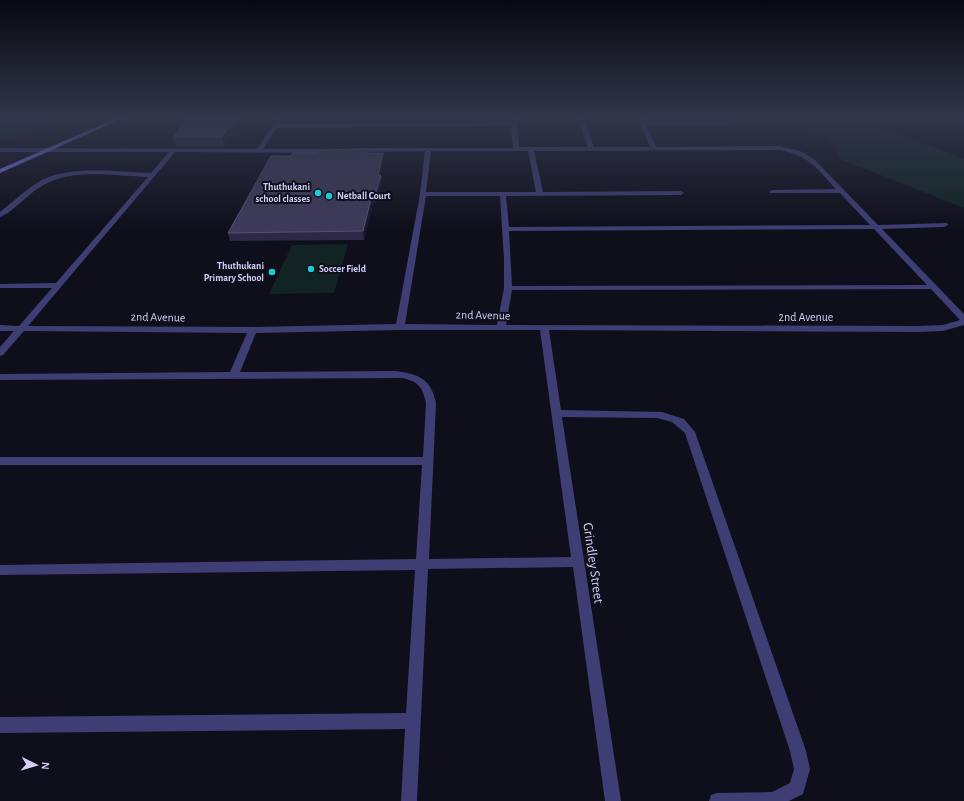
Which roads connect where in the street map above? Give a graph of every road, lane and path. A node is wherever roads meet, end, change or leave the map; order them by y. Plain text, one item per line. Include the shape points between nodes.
1 (38, 154) edge
2 (170, 154) edge
3 (428, 154) edge
4 (532, 154) edge
5 (802, 154) edge
6 (0, 171) edge
7 (153, 175) junction
8 (842, 191) junction
9 (772, 192) dead end
10 (503, 193) junction
11 (540, 193) junction
12 (681, 193) dead end
13 (423, 194) junction
14 (0, 215) edge
15 (944, 224) dead end
16 (875, 227) junction
17 (505, 230) junction
18 (59, 285) junction
19 (0, 286) edge
20 (932, 286) junction
21 (508, 288) junction
22 (964, 319) edge
23 (964, 322) edge
24 (400, 327) junction
25 (0, 328) edge
26 (22, 328) junction
27 (501, 328) junction
28 (544, 328) junction
29 (253, 330) junction
30 (0, 353) edge
31 (234, 375) junction
32 (0, 377) edge
33 (556, 413) junction
34 (0, 461) edge
35 (428, 461) junction
36 (578, 562) junction
37 (422, 565) junction
38 (0, 570) edge
39 (413, 721) junction
40 (0, 725) edge
41 (409, 801) edge
42 (612, 801) edge
43 (717, 801) edge

1 - 6 street
2 - 7 street
3 - 13 street
4 - 11 street
5 - 8 street via 812,160
7 - 14 street via 75,174 54,177 36,187
7 - 18 street
8 - 9 street
8 - 16 street
10 - 11 street
10 - 13 street
10 - 17 street
11 - 12 street
13 - 24 street
15 - 16 street
16 - 17 street
16 - 20 street
17 - 21 street
18 - 19 street
18 - 26 street
20 - 21 street
20 - 22 street
21 - 27 street
23 - 28 street, 2nd Avenue via 943,328 918,329
24 - 27 street, 2nd Avenue
24 - 29 street, 2nd Avenue
25 - 26 street, 2nd Avenue
26 - 29 street, 2nd Avenue
26 - 30 street
27 - 28 street, 2nd Avenue
28 - 33 street, Grindley Street
29 - 31 street
31 - 32 street
31 - 35 street via 395,374 414,378 429,390 431,403
33 - 36 street, Grindley Street
33 - 43 street via 657,414 684,423 690,432 802,769 797,788 773,800
34 - 35 street
35 - 37 street
36 - 37 street
36 - 42 street, Grindley Street
37 - 38 street
37 - 39 street
39 - 40 street
39 - 41 street

